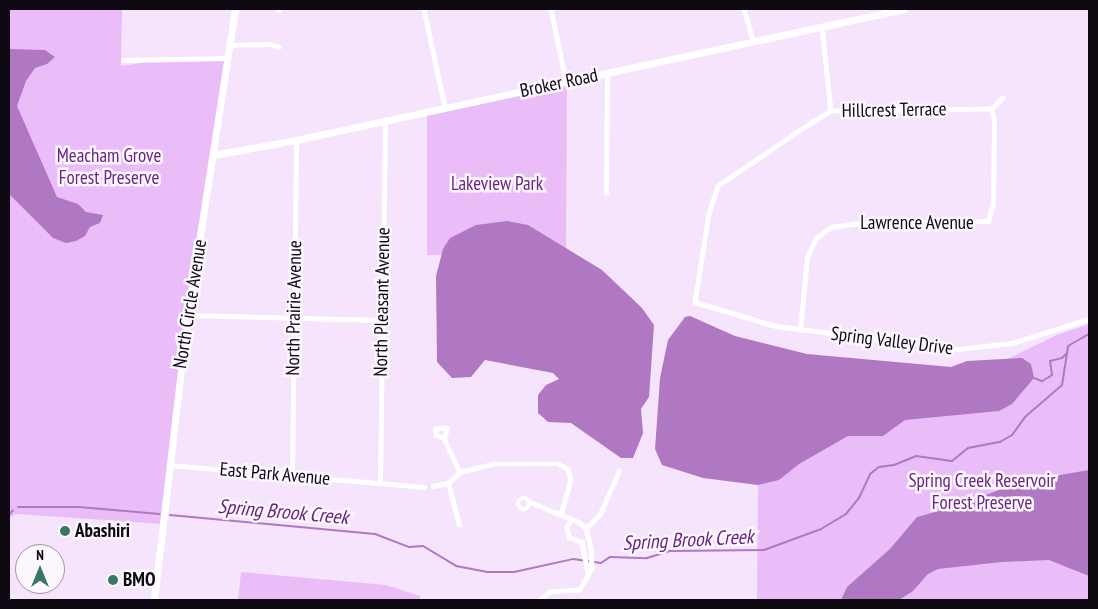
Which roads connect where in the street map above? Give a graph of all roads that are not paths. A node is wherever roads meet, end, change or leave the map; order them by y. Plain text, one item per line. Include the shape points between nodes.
1 (235, 9) edge
2 (424, 9) edge
3 (551, 9) edge
4 (744, 9) edge
5 (904, 9) edge
6 (878, 11) edge
7 (822, 26) junction
8 (753, 41) junction
9 (230, 45) junction
10 (278, 47) dead end
11 (227, 58) junction
12 (123, 60) dead end
13 (607, 72) junction
14 (566, 81) junction
15 (1002, 98) dead end
16 (445, 107) junction
17 (991, 110) junction
18 (831, 111) junction
19 (385, 120) junction
20 (296, 140) junction
21 (213, 155) junction
22 (606, 193) dead end
23 (695, 302) joint
24 (188, 313) junction
25 (294, 319) junction
26 (382, 320) junction
27 (1089, 320) edge
28 (187, 321) joint
29 (800, 330) junction
30 (444, 438) dead end
31 (170, 465) junction
32 (619, 471) dead end
33 (460, 472) junction
34 (292, 476) junction
35 (380, 483) junction
36 (448, 483) junction
37 (433, 486) dead end
38 (424, 487) dead end
39 (530, 502) dead end
40 (560, 514) junction
41 (571, 521) junction
42 (459, 524) dead end
43 (586, 528) junction
44 (588, 574) junction
45 (154, 600) edge
46 (540, 600) edge

1 - 9 street, North Circle Avenue
2 - 16 street
3 - 14 street
4 - 8 street
5 - 6 street, Broker Road
6 - 7 street, Broker Road
7 - 8 street, Broker Road
7 - 18 street
8 - 13 street, Broker Road
9 - 10 street via 270,44
9 - 11 street, North Circle Avenue
11 - 12 street
11 - 21 street, North Circle Avenue
13 - 14 street, Broker Road
13 - 22 street
14 - 16 street, Broker Road
15 - 17 street
16 - 19 street, Broker Road
17 - 18 street, Hillcrest Terrace
17 - 29 street, Lawrence Avenue via 994,120 993,204 988,222 846,223 827,229 810,249 806,263
18 - 23 street, Hillcrest Terrace via 718,186 709,214
19 - 20 street, Broker Road
19 - 26 street, North Pleasant Avenue
20 - 21 street, Broker Road
20 - 25 street, North Prairie Avenue
21 - 24 street, North Circle Avenue
23 - 29 street, Spring Valley Drive via 748,319
24 - 25 street
24 - 28 street, North Circle Avenue
25 - 26 street
25 - 34 street, North Prairie Avenue
26 - 35 street, North Pleasant Avenue
27 - 29 street, Spring Valley Drive via 1012,343 972,349
28 - 31 street, North Circle Avenue
30 - 33 street
31 - 34 street, East Park Avenue
31 - 45 street, North Circle Avenue
32 - 43 street via 600,514
33 - 36 street
33 - 40 street via 492,464 559,464 568,469 571,480
34 - 35 street, East Park Avenue
35 - 38 street, East Park Avenue
36 - 37 street
36 - 42 street
39 - 40 street
40 - 41 street
41 - 43 street
41 - 44 street via 567,527 569,537 582,542
43 - 44 street via 592,556
44 - 46 street via 580,590 550,592

